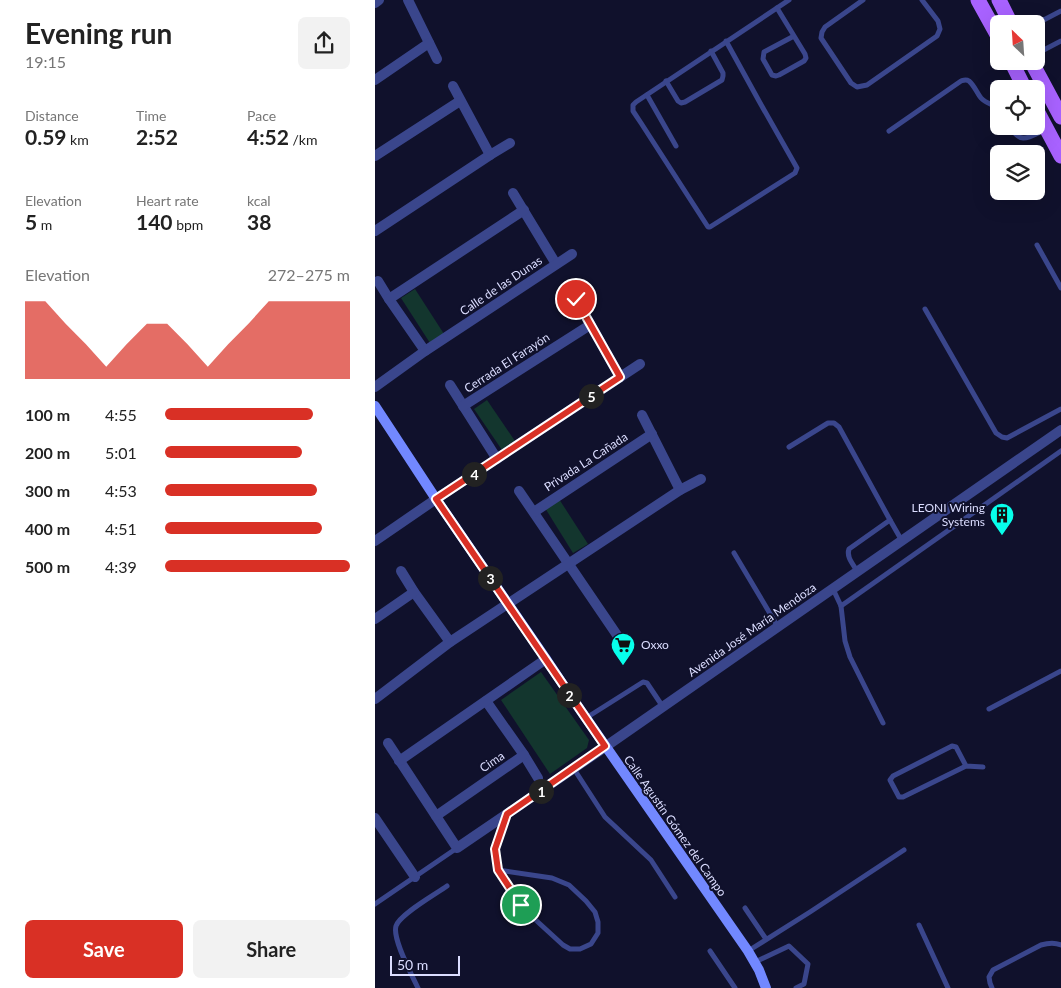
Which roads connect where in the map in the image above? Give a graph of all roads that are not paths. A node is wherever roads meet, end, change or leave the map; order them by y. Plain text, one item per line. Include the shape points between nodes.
1 (379, 0) edge
2 (408, 0) edge
3 (789, 0) edge
4 (863, 0) edge
5 (922, 0) edge
6 (978, 0) edge
7 (999, 0) edge
8 (375, 2) edge
9 (777, 8) junction
10 (1061, 11) edge
11 (1006, 15) edge
12 (1045, 19) edge
13 (990, 22) edge
14 (794, 36) junction
15 (726, 41) junction
16 (1061, 41) edge
17 (429, 43) junction
18 (1045, 49) edge
19 (711, 51) junction
20 (437, 59) dead end
21 (1036, 70) edge
22 (375, 80) edge
23 (666, 82) junction
24 (453, 86) dead end
25 (647, 95) junction
26 (460, 100) junction
27 (990, 104) edge
28 (1061, 117) edge
29 (1046, 129) edge
30 (889, 131) dead end
31 (1015, 135) edge
32 (1033, 135) edge
33 (510, 142) dead end
34 (676, 146) dead end
35 (490, 155) junction
36 (375, 156) edge
37 (1061, 156) edge
38 (513, 193) dead end
39 (524, 210) junction
40 (375, 231) edge
41 (1037, 245) dead end
42 (572, 254) dead end
43 (556, 264) junction
44 (378, 281) dead end
45 (1061, 288) edge
46 (389, 299) junction
47 (576, 299) dead end
48 (925, 309) dead end
49 (590, 325) junction
50 (425, 351) junction
51 (640, 364) dead end
52 (620, 377) junction
53 (450, 385) dead end
54 (375, 386) edge
55 (375, 406) edge
56 (463, 406) junction
57 (1061, 409) edge
58 (642, 416) dead end
59 (1061, 430) edge
60 (652, 434) junction
61 (789, 447) dead end
62 (1061, 451) edge
63 (497, 459) junction
64 (701, 479) dead end
65 (680, 490) junction
66 (519, 491) dead end
67 (436, 499) junction
68 (533, 512) junction
69 (890, 520) junction
70 (376, 538) edge
71 (902, 541) junction
72 (733, 553) dead end
73 (569, 564) junction
74 (401, 571) dead end
75 (857, 572) junction
76 (833, 589) junction
77 (414, 592) junction
78 (508, 604) junction
79 (841, 606) junction
80 (375, 619) edge
81 (778, 627) junction
82 (619, 638) dead end
83 (450, 642) junction
84 (546, 659) junction
85 (1061, 671) edge
86 (375, 699) edge
87 (487, 701) junction
88 (663, 707) junction
89 (989, 708) dead end
90 (586, 719) junction
91 (883, 722) dead end
92 (388, 743) dead end
93 (605, 746) junction
94 (524, 755) junction
95 (399, 761) junction
96 (966, 766) junction
97 (983, 767) dead end
98 (574, 768) junction
99 (538, 778) dead end
100 (507, 814) junction
101 (436, 816) junction
102 (375, 818) edge
103 (457, 848) junction
104 (904, 850) dead end
105 (498, 870) junction
106 (415, 877) junction
107 (447, 886) dead end
108 (675, 896) dead end
109 (375, 904) edge
110 (745, 908) dead end
111 (919, 925) dead end
112 (766, 939) junction
113 (1061, 945) edge
114 (710, 951) dead end
115 (747, 951) junction
116 (754, 962) junction
117 (418, 988) edge
118 (735, 988) edge
119 (767, 988) edge
120 (796, 988) edge
121 (947, 988) edge
122 (992, 988) edge

1 - 8 street
2 - 17 street
3 - 9 lane
4 - 5 lane via 825,27 821,38 857,88 867,85 937,36 940,29 938,21
6 - 13 main road
7 - 11 main road
9 - 14 lane
9 - 15 lane
10 - 12 lane
14 - 14 lane via 764,52 763,59 772,75 779,75 806,58
15 - 19 lane
15 - 25 lane via 797,168 795,173 708,227 633,111 633,105
16 - 18 lane
17 - 20 street
17 - 22 street
19 - 23 lane
19 - 23 lane via 723,73 722,80 681,103
21 - 28 main road
23 - 25 lane
24 - 26 street
25 - 34 lane
26 - 35 street
26 - 36 street
27 - 30 lane via 981,98 970,82 961,81
29 - 37 main road
31 - 32 lane via 1020,138
33 - 35 street
35 - 40 street
38 - 39 street, Calle de las Dunas
39 - 43 street, Calle de las Dunas
39 - 46 street
41 - 45 lane
42 - 43 street
43 - 50 street, Calle de las Dunas
44 - 46 street
46 - 50 street
47 - 49 street
48 - 57 lane via 996,433 1007,438
49 - 52 street
49 - 56 street, Cerrada El Farayón
50 - 54 street, Calle de las Dunas
51 - 52 street
52 - 63 street
53 - 56 street, Cerrada El Farayón
55 - 67 street, Calle Agustín Gómez del Campo
56 - 63 street, Cerrada El Farayón
58 - 60 street
59 - 71 street, Avenida José María Mendoza
60 - 65 street
60 - 68 street, Privada La Cañada
61 - 69 lane via 828,423 834,423
62 - 79 lane
63 - 67 street
64 - 65 street
65 - 73 street
66 - 68 street
67 - 70 street
67 - 78 street, Calle Agustín Gómez del Campo
68 - 73 street
69 - 71 lane
69 - 75 lane via 849,549
71 - 75 street, Avenida José María Mendoza
72 - 81 lane
73 - 78 street
73 - 82 street
74 - 77 street
75 - 76 street, Avenida José María Mendoza
76 - 79 lane
76 - 81 street, Avenida José María Mendoza
77 - 80 street
77 - 83 street
78 - 83 street
78 - 84 street, Calle Agustín Gómez del Campo
79 - 91 lane via 850,657
81 - 88 street, Avenida José María Mendoza
83 - 86 street
84 - 87 street
84 - 90 street, Calle Agustín Gómez del Campo
85 - 89 lane
87 - 94 street, Cima
87 - 95 street
88 - 90 lane via 643,682
88 - 93 street, Avenida José María Mendoza
90 - 93 street, Calle Agustín Gómez del Campo
92 - 95 street
93 - 98 street, Avenida José María Mendoza
93 - 115 street, Calle Agustín Gómez del Campo
94 - 99 street
94 - 101 street, Cima
95 - 101 street
96 - 96 lane via 903,797 897,795 890,780 953,746
96 - 97 lane
98 - 100 street, Avenida José María Mendoza
98 - 108 lane via 605,817 651,860
100 - 103 street, Avenida José María Mendoza
100 - 105 lane via 495,849
101 - 103 street
102 - 106 street
103 - 106 lane
104 - 112 lane
105 - 105 lane via 528,913 563,944 570,949 591,944 598,933 595,912 569,886 552,878
106 - 109 lane
107 - 117 lane via 396,924 397,943
110 - 112 lane
111 - 121 lane
112 - 115 lane
113 - 122 lane via 1041,944 993,970 989,977
114 - 118 lane
115 - 116 street, Calle Agustín Gómez del Campo
116 - 119 street, Calle Agustín Gómez del Campo
116 - 120 lane via 789,946 808,964 803,984

